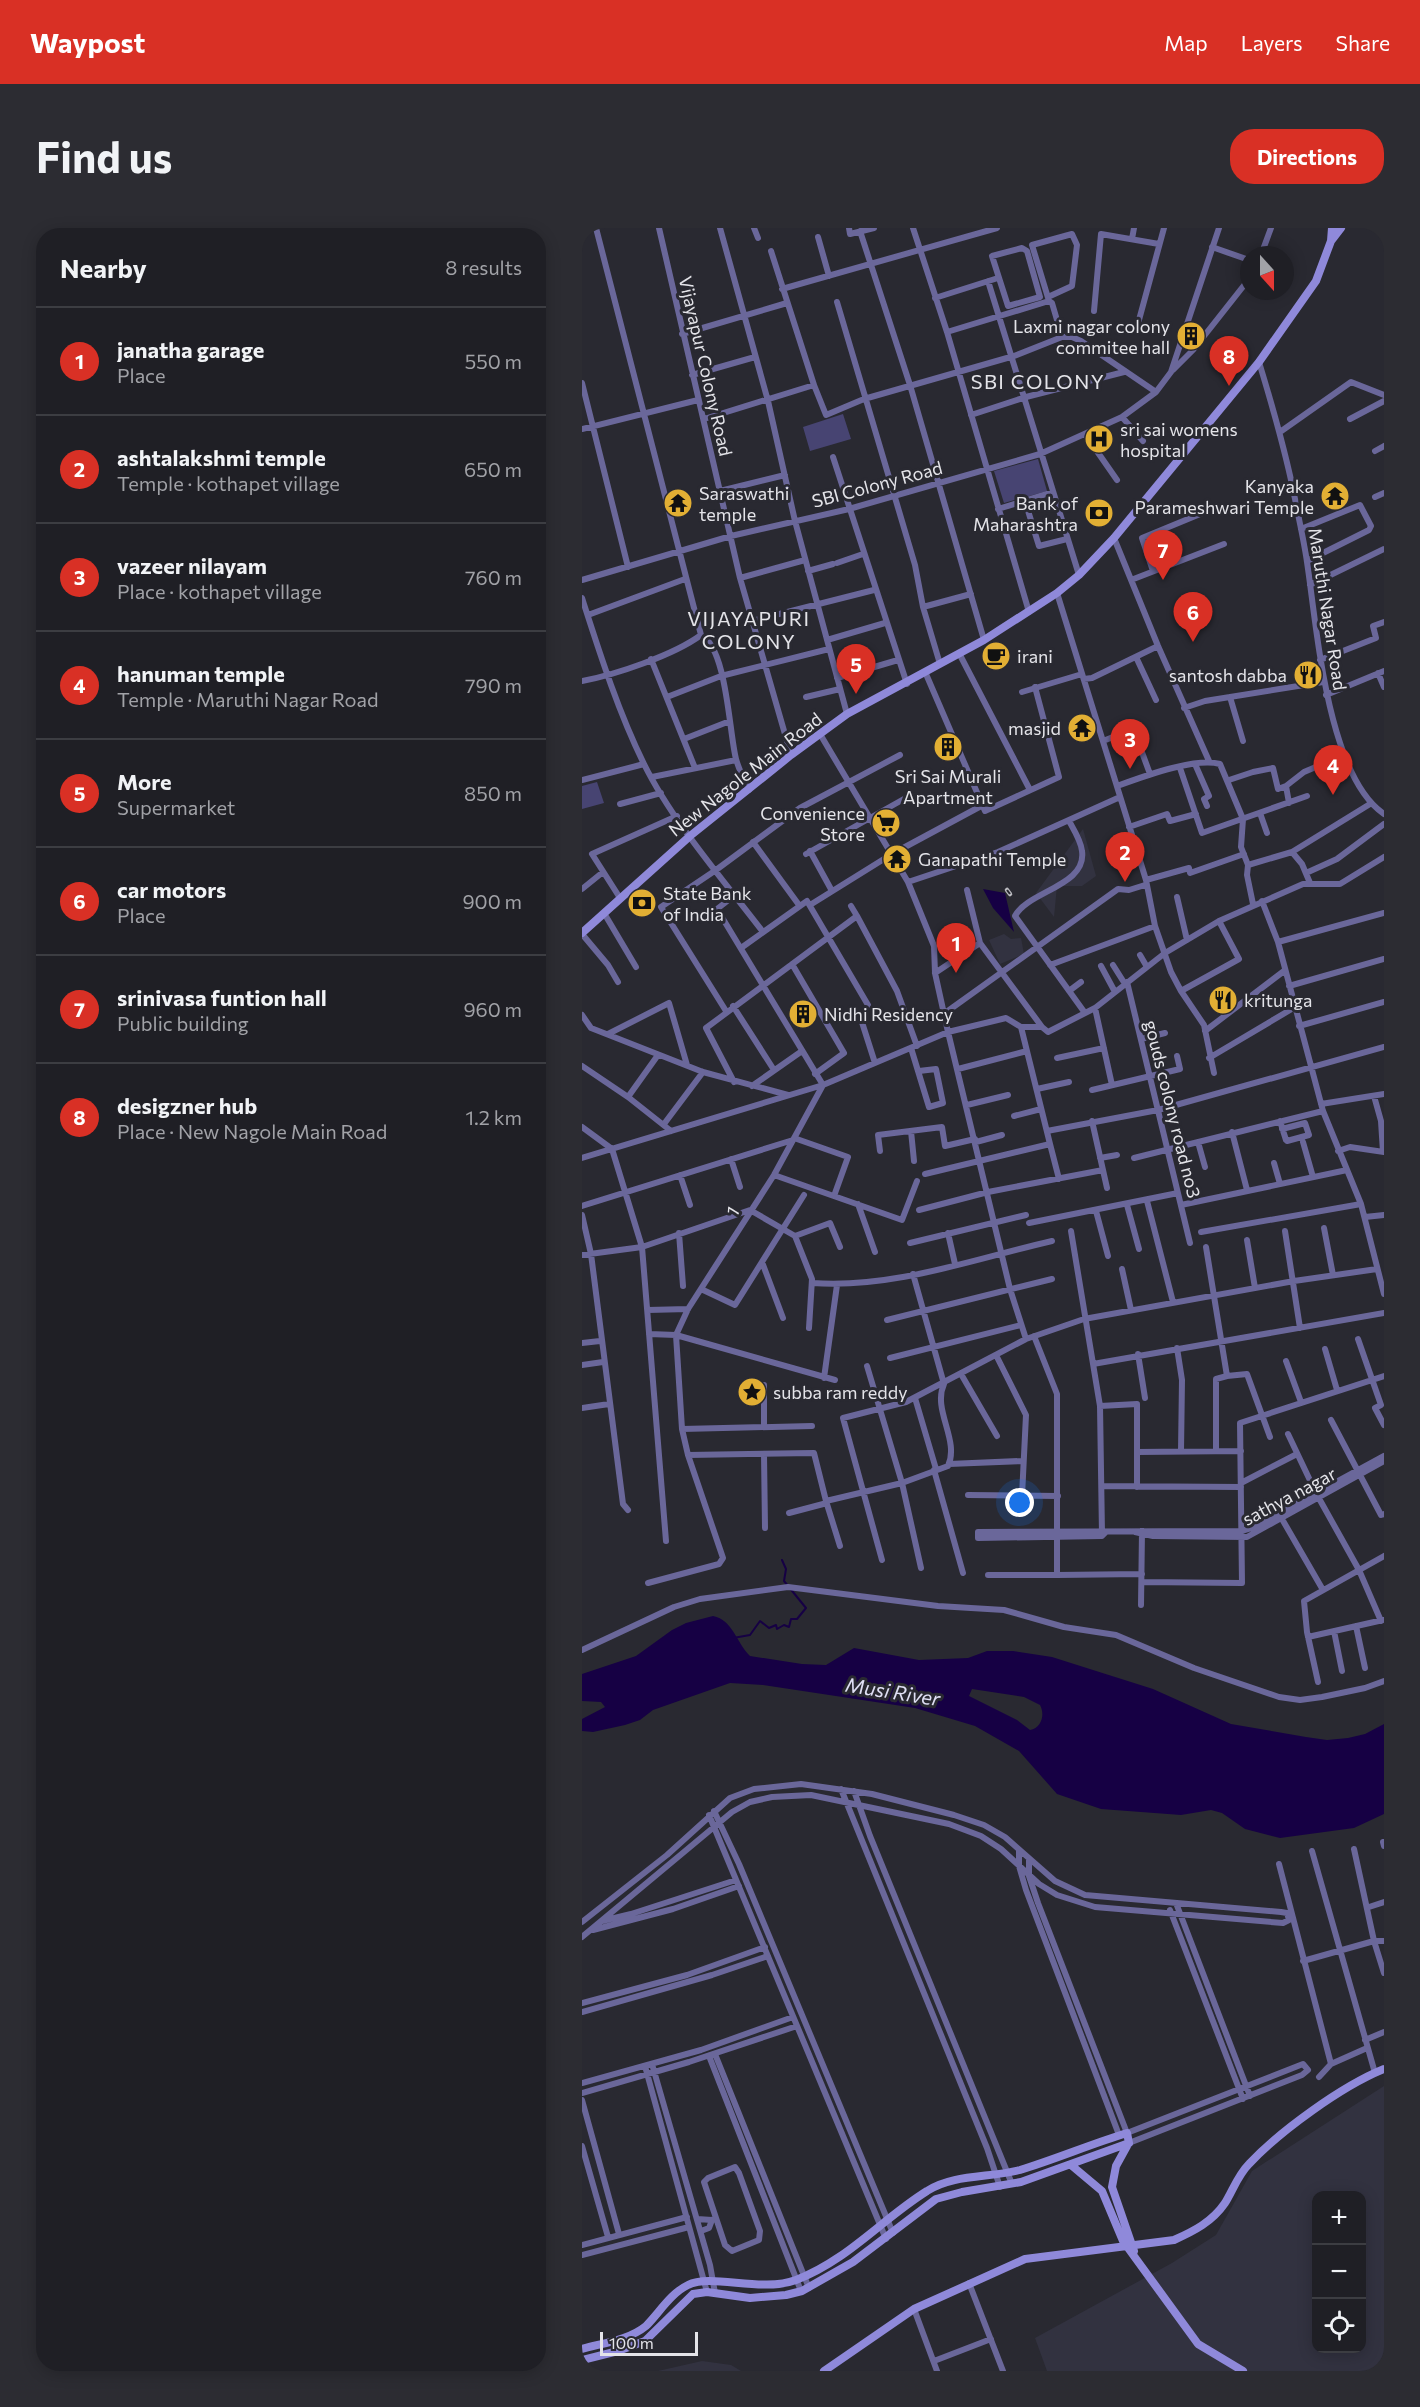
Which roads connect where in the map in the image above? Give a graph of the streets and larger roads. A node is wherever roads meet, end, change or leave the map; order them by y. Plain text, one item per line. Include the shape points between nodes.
1 (596, 228) edge
2 (659, 228) edge
3 (720, 228) edge
4 (754, 228) edge
5 (849, 228) edge
6 (874, 228) edge
7 (913, 228) edge
8 (997, 228) edge
9 (1134, 228) edge
10 (1164, 228) edge
11 (1219, 228) edge
12 (1270, 228) edge
13 (1332, 228) edge
14 (1341, 228) edge
15 (861, 231) junction
16 (980, 231) edge
17 (818, 237) dead end
18 (758, 238) dead end
19 (1132, 239) junction
20 (1331, 241) junction
21 (1159, 244) junction
22 (1264, 246) edge
23 (1212, 247) junction
24 (771, 251) dead end
25 (920, 252) junction
26 (1240, 257) edge
27 (871, 264) junction
28 (829, 276) junction
29 (998, 278) junction
30 (988, 281) junction
31 (782, 289) junction
32 (1240, 290) edge
33 (935, 298) junction
34 (1049, 299) junction
35 (837, 302) dead end
36 (1005, 302) junction
37 (787, 303) junction
38 (997, 305) junction
39 (1094, 311) dead end
40 (743, 316) junction
41 (1000, 316) junction
42 (1136, 331) dead end
43 (947, 332) junction
44 (682, 334) junction
45 (1062, 337) junction
46 (1014, 356) junction
47 (755, 357) junction
48 (1259, 362) junction
49 (958, 372) junction
50 (1124, 372) junction
51 (1171, 372) junction
52 (692, 375) junction
53 (582, 383) edge
54 (814, 385) junction
55 (910, 385) junction
56 (1156, 392) junction
57 (1384, 396) edge
58 (1026, 398) junction
59 (864, 399) junction
60 (698, 400) junction
61 (768, 401) junction
62 (1384, 401) edge
63 (644, 413) junction
64 (971, 415) junction
65 (1122, 417) junction
66 (704, 419) junction
67 (1350, 419) dead end
68 (593, 427) junction
69 (582, 429) edge
70 (1280, 432) junction
71 (1085, 434) junction
72 (1143, 441) dead end
73 (1384, 446) edge
74 (1375, 451) dead end
75 (1040, 454) junction
76 (833, 458) dead end
77 (987, 470) junction
78 (785, 475) junction
79 (1117, 480) dead end
80 (939, 484) junction
81 (720, 491) junction
82 (1053, 492) junction
83 (1384, 493) edge
84 (893, 496) junction
85 (1375, 498) dead end
86 (1025, 501) junction
87 (849, 509) junction
88 (999, 509) junction
89 (1205, 512) dead end
90 (795, 521) junction
91 (1301, 529) junction
92 (731, 536) junction
93 (1114, 538) junction
94 (1067, 539) junction
95 (1224, 544) dead end
96 (1384, 549) edge
97 (677, 550) junction
98 (863, 554) junction
99 (805, 560) junction
100 (1307, 561) junction
101 (628, 567) junction
102 (808, 571) junction
103 (1153, 571) junction
104 (1078, 575) junction
105 (740, 578) junction
106 (685, 579) junction
107 (582, 580) edge
108 (1131, 580) junction
109 (1310, 585) junction
110 (874, 590) junction
111 (1057, 593) junction
112 (971, 594) junction
113 (582, 598) edge
114 (817, 606) junction
115 (923, 607) junction
116 (1029, 612) junction
117 (588, 615) junction
118 (752, 621) junction
119 (1384, 622) edge
120 (885, 623) junction
121 (701, 635) junction
122 (827, 640) junction
123 (984, 640) junction
124 (1158, 646) junction
125 (829, 649) junction
126 (960, 655) junction
127 (1136, 657) junction
128 (651, 659) junction
129 (898, 660) junction
130 (1320, 660) junction
131 (940, 664) junction
132 (765, 665) junction
133 (1381, 672) edge
134 (926, 674) junction
135 (608, 675) junction
136 (721, 676) junction
137 (1083, 676) junction
138 (837, 678) junction
139 (582, 681) edge
140 (1323, 682) junction
141 (907, 684) junction
142 (1035, 687) junction
143 (1384, 687) edge
144 (840, 689) junction
145 (1022, 692) dead end
146 (1326, 695) junction
147 (667, 697) junction
148 (806, 697) dead end
149 (1230, 697) junction
150 (1156, 700) dead end
151 (1184, 708) junction
152 (847, 714) junction
153 (730, 721) junction
154 (1128, 731) dead end
155 (820, 734) junction
156 (1136, 735) dead end
157 (684, 739) junction
158 (1102, 741) junction
159 (1243, 741) dead end
160 (791, 755) junction
161 (900, 755) dead end
162 (1344, 755) junction
163 (736, 760) junction
164 (1209, 761) junction
165 (644, 764) junction
166 (1195, 764) junction
167 (695, 768) junction
168 (1180, 768) junction
169 (1150, 774) junction
170 (652, 777) junction
171 (582, 780) edge
172 (1229, 780) junction
173 (850, 782) junction
174 (1117, 786) junction
175 (1286, 786) junction
176 (748, 790) junction
177 (1029, 790) junction
178 (661, 793) junction
179 (911, 795) dead end
180 (1307, 796) dead end
181 (1120, 797) junction
182 (1289, 803) junction
183 (620, 804) dead end
184 (1370, 804) junction
185 (982, 805) junction
186 (1208, 806) dead end
187 (1260, 813) junction
188 (1196, 814) junction
189 (1384, 814) edge
190 (677, 816) junction
191 (870, 817) junction
192 (1243, 819) junction
193 (1069, 821) junction
194 (1384, 824) edge
195 (1129, 827) junction
196 (1267, 833) dead end
197 (690, 836) junction
198 (753, 842) junction
199 (1137, 852) junction
200 (1292, 852) junction
201 (892, 854) junction
202 (1244, 854) junction
203 (1384, 857) edge
204 (1115, 862) dead end
205 (1248, 865) junction
206 (716, 870) junction
207 (603, 872) junction
208 (1306, 873) junction
209 (908, 882) junction
210 (1145, 883) junction
211 (1310, 883) junction
212 (582, 889) edge
213 (967, 890) dead end
214 (832, 891) junction
215 (735, 896) junction
216 (1177, 897) dead end
217 (620, 898) junction
218 (1262, 901) junction
219 (1253, 903) junction
220 (799, 905) junction
221 (810, 905) junction
222 (851, 906) dead end
223 (604, 913) junction
224 (1384, 913) edge
225 (857, 916) junction
226 (1219, 921) junction
227 (1155, 926) junction
228 (763, 932) junction
229 (582, 933) edge
230 (829, 937) junction
231 (1187, 939) junction
232 (1278, 942) junction
233 (980, 943) junction
234 (741, 948) junction
235 (1038, 949) junction
236 (1165, 953) junction
237 (1140, 955) dead end
238 (1384, 959) edge
239 (792, 964) junction
240 (1050, 965) junction
241 (1113, 965) dead end
242 (1101, 966) dead end
243 (636, 967) dead end
244 (1147, 967) junction
245 (1284, 970) junction
246 (935, 973) junction
247 (1004, 973) junction
248 (618, 982) dead end
249 (1081, 982) dead end
250 (1126, 983) junction
251 (763, 985) junction
252 (1289, 986) junction
253 (1069, 991) junction
254 (1181, 991) junction
255 (1115, 992) junction
256 (1384, 1002) edge
257 (868, 1005) dead end
258 (733, 1006) junction
259 (1295, 1007) junction
260 (1095, 1008) junction
261 (726, 1011) junction
262 (945, 1013) junction
263 (1085, 1013) junction
264 (582, 1015) edge
265 (860, 1016) dead end
266 (1299, 1026) junction
267 (1022, 1027) junction
268 (1042, 1027) junction
269 (1205, 1031) junction
270 (948, 1032) junction
271 (1165, 1033) dead end
272 (608, 1034) junction
273 (1141, 1039) junction
274 (914, 1047) junction
275 (1384, 1047) edge
276 (1104, 1048) junction
277 (802, 1051) junction
278 (1027, 1051) junction
279 (658, 1055) junction
280 (1178, 1056) dead end
281 (1057, 1058) dead end
282 (1209, 1058) junction
283 (875, 1063) junction
284 (687, 1065) junction
285 (582, 1066) edge
286 (1310, 1066) junction
287 (958, 1069) junction
288 (774, 1070) junction
289 (919, 1071) junction
290 (703, 1072) junction
291 (1214, 1072) dead end
292 (815, 1074) junction
293 (1150, 1077) junction
294 (734, 1082) junction
295 (1069, 1082) dead end
296 (823, 1085) junction
297 (1112, 1085) junction
298 (752, 1086) junction
299 (1037, 1089) junction
300 (1092, 1089) dead end
301 (1384, 1094) edge
302 (790, 1095) junction
303 (1008, 1095) dead end
304 (1374, 1096) junction
305 (628, 1097) junction
306 (967, 1105) junction
307 (1322, 1107) junction
308 (1041, 1109) junction
309 (1158, 1110) junction
310 (1014, 1116) dead end
311 (1280, 1121) junction
312 (1294, 1121) junction
313 (1092, 1122) junction
314 (664, 1124) junction
315 (582, 1127) edge
316 (1282, 1129) junction
317 (671, 1131) junction
318 (911, 1131) junction
319 (1047, 1131) junction
320 (1232, 1132) junction
321 (1002, 1135) dead end
322 (793, 1139) junction
323 (975, 1141) junction
324 (1198, 1142) junction
325 (1303, 1142) dead end
326 (1050, 1144) junction
327 (612, 1149) junction
328 (1168, 1150) junction
329 (880, 1151) dead end
330 (1338, 1151) junction
331 (1384, 1152) edge
332 (1117, 1155) dead end
333 (582, 1158) edge
334 (1100, 1158) junction
335 (1134, 1158) dead end
336 (731, 1159) junction
337 (914, 1161) dead end
338 (979, 1163) junction
339 (1274, 1163) dead end
340 (1205, 1167) dead end
341 (1103, 1170) junction
342 (1347, 1170) junction
343 (925, 1174) dead end
344 (680, 1175) junction
345 (774, 1175) junction
346 (1313, 1177) junction
347 (1059, 1179) junction
348 (917, 1181) dead end
349 (1280, 1184) junction
350 (740, 1187) dead end
351 (1107, 1188) dead end
352 (1247, 1190) junction
353 (625, 1192) junction
354 (988, 1192) junction
355 (1178, 1193) junction
356 (804, 1195) dead end
357 (834, 1196) junction
358 (1147, 1201) junction
359 (858, 1204) junction
360 (1360, 1204) junction
361 (690, 1205) dead end
362 (1127, 1205) junction
363 (1181, 1205) junction
364 (582, 1206) edge
365 (750, 1210) junction
366 (919, 1210) dead end
367 (1096, 1211) junction
368 (582, 1215) edge
369 (1026, 1215) dead end
370 (1384, 1215) edge
371 (1365, 1217) junction
372 (994, 1223) junction
373 (1029, 1223) dead end
374 (1324, 1228) dead end
375 (783, 1229) junction
376 (1071, 1231) dead end
377 (1285, 1231) dead end
378 (1201, 1232) dead end
379 (679, 1233) junction
380 (948, 1233) junction
381 (795, 1236) junction
382 (1247, 1240) dead end
383 (1052, 1241) dead end
384 (910, 1243) dead end
385 (1190, 1243) dead end
386 (840, 1246) dead end
387 (642, 1247) junction
388 (1206, 1247) dead end
389 (1139, 1249) dead end
390 (875, 1252) dead end
391 (1002, 1252) junction
392 (591, 1254) junction
393 (582, 1255) edge
394 (1108, 1256) dead end
395 (1384, 1261) edge
396 (762, 1262) junction
397 (955, 1264) junction
398 (1376, 1265) junction
399 (1122, 1269) dead end
400 (914, 1274) junction
401 (1333, 1275) junction
402 (1052, 1279) dead end
403 (1294, 1281) junction
404 (812, 1283) junction
405 (837, 1285) junction
406 (683, 1286) dead end
407 (1255, 1288) junction
408 (701, 1289) junction
409 (1010, 1289) junction
410 (1384, 1294) edge
411 (1214, 1295) junction
412 (1173, 1302) junction
413 (688, 1309) junction
414 (648, 1310) junction
415 (1131, 1310) junction
416 (924, 1311) junction
417 (1384, 1313) edge
418 (783, 1318) dead end
419 (1084, 1319) junction
420 (888, 1320) dead end
421 (1021, 1325) junction
422 (809, 1328) dead end
423 (1300, 1328) junction
424 (649, 1334) junction
425 (676, 1335) junction
426 (1034, 1336) junction
427 (1026, 1339) junction
428 (1358, 1339) dead end
429 (600, 1341) junction
430 (1223, 1341) junction
431 (582, 1343) edge
432 (933, 1348) junction
433 (1177, 1348) junction
434 (1325, 1349) dead end
435 (1138, 1354) junction
436 (996, 1355) junction
437 (890, 1358) dead end
438 (1286, 1360) dead end
439 (603, 1362) junction
440 (1093, 1364) junction
441 (582, 1365) edge
442 (867, 1365) dead end
443 (961, 1374) junction
444 (1227, 1376) junction
445 (1384, 1376) edge
446 (824, 1378) junction
447 (835, 1380) dead end
448 (1371, 1380) junction
449 (944, 1383) junction
450 (764, 1385) dead end
451 (1338, 1390) junction
452 (915, 1398) junction
453 (1145, 1398) dead end
454 (1301, 1402) junction
455 (609, 1404) junction
456 (1100, 1406) junction
457 (582, 1408) edge
458 (880, 1409) junction
459 (1262, 1416) junction
460 (1330, 1420) dead end
461 (1384, 1425) edge
462 (812, 1426) dead end
463 (764, 1427) junction
464 (682, 1429) junction
465 (1288, 1434) dead end
466 (997, 1436) dead end
467 (1270, 1437) dead end
468 (1240, 1450) junction
469 (1181, 1451) junction
470 (1216, 1451) junction
471 (1137, 1452) junction
472 (764, 1454) junction
473 (1297, 1454) junction
474 (688, 1455) junction
475 (1384, 1456) edge
476 (1022, 1461) junction
477 (1384, 1461) edge
478 (949, 1464) junction
479 (935, 1470) junction
480 (1358, 1473) junction
481 (902, 1483) junction
482 (1241, 1485) junction
483 (1101, 1486) junction
484 (1137, 1487) junction
485 (863, 1492) junction
486 (968, 1495) dead end
487 (1022, 1496) junction
488 (1058, 1496) junction
489 (1317, 1496) junction
490 (827, 1502) junction
491 (628, 1510) dead end
492 (789, 1513) dead end
493 (1383, 1516) edge
494 (1282, 1519) junction
495 (765, 1528) dead end
496 (1103, 1533) junction
497 (1142, 1533) junction
498 (1242, 1534) junction
499 (1058, 1535) junction
500 (666, 1541) dead end
501 (840, 1546) dead end
502 (1384, 1556) edge
503 (882, 1560) dead end
504 (921, 1568) dead end
505 (1359, 1570) junction
506 (963, 1573) dead end
507 (1142, 1574) junction
508 (988, 1575) dead end
509 (1057, 1575) junction
510 (1142, 1582) junction
511 (648, 1583) dead end
512 (1323, 1590) junction
513 (1141, 1605) dead end
514 (1383, 1620) edge
515 (1308, 1626) junction
516 (1356, 1626) junction
517 (1334, 1631) junction
518 (1316, 1635) junction
519 (1308, 1637) junction
520 (582, 1650) edge
521 (1365, 1668) dead end
522 (1342, 1671) dead end
523 (1384, 1681) edge
524 (1318, 1682) dead end
525 (841, 1789) junction
526 (854, 1791) junction
527 (845, 1802) junction
528 (858, 1804) junction
529 (712, 1813) junction
530 (718, 1824) junction
531 (1354, 1849) dead end
532 (1019, 1850) junction
533 (1312, 1851) dead end
534 (1029, 1859) junction
535 (1279, 1864) dead end
536 (1019, 1866) junction
537 (1029, 1876) junction
538 (738, 1883) junction
539 (1168, 1902) junction
540 (1384, 1902) edge
541 (1176, 1903) junction
542 (1369, 1907) junction
543 (1171, 1913) junction
544 (1179, 1914) junction
545 (601, 1921) junction
546 (582, 1922) edge
547 (591, 1930) junction
548 (582, 1937) edge
549 (1374, 1941) junction
550 (1384, 1941) edge
551 (765, 1947) junction
552 (1341, 1952) junction
553 (768, 1956) junction
554 (1303, 1961) junction
555 (1384, 1973) edge
556 (582, 2003) edge
557 (582, 2012) edge
558 (793, 2017) junction
559 (797, 2026) junction
560 (1384, 2032) edge
561 (1365, 2040) junction
562 (1367, 2050) junction
563 (712, 2055) junction
564 (1331, 2064) junction
565 (648, 2065) junction
566 (1377, 2069) edge
567 (651, 2073) junction
568 (1319, 2077) dead end
569 (582, 2083) edge
570 (1247, 2086) junction
571 (1239, 2089) junction
572 (582, 2093) edge
573 (1251, 2096) junction
574 (1243, 2099) junction
575 (582, 2100) edge
576 (1123, 2134) junction
577 (582, 2145) edge
578 (1125, 2145) junction
579 (1071, 2165) junction
580 (1009, 2172) junction
581 (998, 2175) junction
582 (1012, 2184) junction
583 (1000, 2187) junction
584 (1109, 2197) junction
585 (687, 2217) junction
586 (714, 2219) junction
587 (697, 2220) junction
588 (884, 2225) junction
589 (689, 2227) junction
590 (701, 2231) junction
591 (619, 2234) junction
592 (889, 2236) junction
593 (608, 2237) junction
594 (1129, 2244) junction
595 (582, 2245) edge
596 (582, 2255) edge
597 (800, 2278) junction
598 (709, 2282) junction
599 (969, 2283) junction
600 (805, 2290) junction
601 (711, 2293) junction
602 (914, 2309) junction
603 (991, 2339) junction
604 (582, 2349) edge
605 (582, 2360) edge
606 (934, 2361) junction
607 (824, 2371) edge
608 (937, 2371) edge
609 (1003, 2371) edge
610 (1242, 2371) edge

1 - 63 street
2 - 44 street, Vijayapur Colony Road
3 - 40 street
4 - 18 street
5 - 15 street via 850,234
6 - 15 street
7 - 25 street
8 - 16 street
9 - 19 street
10 - 21 street
11 - 23 street
12 - 22 street
13 - 20 street
14 - 20 street
15 - 27 street
16 - 25 street
17 - 28 street
19 - 21 street
19 - 39 street via 1101,234
20 - 48 street, New Nagole Main Road via 1316,281
21 - 42 street
23 - 26 street
23 - 51 street
24 - 31 street
25 - 27 street
25 - 33 street
27 - 28 street
27 - 55 street
28 - 31 street
29 - 30 street
29 - 36 street
29 - 36 street via 992,256 1025,249 1040,297 1010,307
30 - 33 street
30 - 38 street
31 - 37 street
32 - 51 street
33 - 43 street
34 - 34 street via 1032,245 1072,234 1077,245 1072,286
34 - 41 street
34 - 45 street
35 - 59 street
36 - 38 street
37 - 40 street
37 - 54 street
38 - 41 street
40 - 44 street
40 - 47 street
41 - 43 street
41 - 46 street
43 - 49 street
44 - 52 street, Vijayapur Colony Road
45 - 46 street
45 - 50 street via 1081,341
46 - 49 street
46 - 58 street
47 - 52 street
47 - 61 street
48 - 70 street, Maruthi Nagar Road
48 - 93 street, New Nagole Main Road
49 - 55 street
49 - 64 street
50 - 56 street
50 - 58 street
51 - 56 street, SBI Colony Road
52 - 60 street, Vijayapur Colony Road
53 - 68 street
54 - 59 street via 826,415
54 - 61 street
55 - 59 street
55 - 80 street
56 - 65 street, SBI Colony Road
57 - 70 street via 1351,382
58 - 64 street
58 - 75 street
59 - 84 street
60 - 63 street
60 - 66 street, Vijayapur Colony Road
61 - 66 street
61 - 78 street
62 - 67 street
63 - 68 street
63 - 97 street
64 - 77 street
65 - 71 street, SBI Colony Road
65 - 72 street
66 - 81 street, Vijayapur Colony Road
68 - 69 street
68 - 101 street
70 - 91 street, Maruthi Nagar Road
71 - 75 street, SBI Colony Road
71 - 79 street
73 - 74 street
75 - 77 street, SBI Colony Road
75 - 82 street
76 - 87 street
77 - 80 street, SBI Colony Road
77 - 88 street
78 - 81 street
78 - 90 street
80 - 84 street, SBI Colony Road
80 - 112 street
81 - 92 street, Vijayapur Colony Road
82 - 86 street
82 - 94 street
83 - 85 street
84 - 87 street, SBI Colony Road
84 - 115 street via 915,565
86 - 88 street
86 - 94 street via 1039,546
87 - 90 street, SBI Colony Road
87 - 98 street
88 - 116 street
89 - 103 street via 1142,538
90 - 92 street, SBI Colony Road
90 - 99 street
91 - 100 street, Maruthi Nagar Road
91 - 100 street via 1359,505 1371,526
92 - 97 street, SBI Colony Road
92 - 105 street, Vijayapur Colony Road
93 - 104 street, New Nagole Main Road
93 - 108 street
94 - 104 street
95 - 103 street
96 - 109 street
97 - 101 street, SBI Colony Road
97 - 106 street
98 - 102 street
98 - 110 street
99 - 102 street
99 - 105 street
100 - 109 street, Maruthi Nagar Road
101 - 107 street, SBI Colony Road
102 - 114 street
103 - 108 street
104 - 111 street, New Nagole Main Road
105 - 118 street, Vijayapur Colony Road
106 - 117 street
106 - 121 street
108 - 124 street
109 - 130 street, Maruthi Nagar Road
110 - 114 street
110 - 120 street
111 - 116 street, New Nagole Main Road
111 - 137 street
112 - 115 street
112 - 123 street
113 - 117 street
114 - 118 street
114 - 122 street
115 - 131 street
116 - 123 street, New Nagole Main Road
117 - 135 street
118 - 132 street, Vijayapur Colony Road
119 - 130 street via 1372,626 1376,638
120 - 122 street
120 - 129 street
121 - 128 street
121 - 136 street via 714,651
122 - 125 street
123 - 126 street, New Nagole Main Road
124 - 127 street
124 - 151 street
125 - 132 street
125 - 138 street
126 - 131 street, New Nagole Main Road
126 - 177 street
127 - 137 street via 1092,678
127 - 150 street
128 - 135 street
128 - 147 street
129 - 138 street
129 - 141 street
130 - 140 street, Maruthi Nagar Road
131 - 134 street, New Nagole Main Road
132 - 136 street
132 - 160 street, Vijayapur Colony Road
133 - 143 street
133 - 146 street
134 - 141 street, New Nagole Main Road
134 - 185 street
135 - 139 street
135 - 165 street
136 - 147 street
136 - 153 street
137 - 142 street
137 - 158 street
138 - 144 street
140 - 146 street, Maruthi Nagar Road
140 - 149 street
141 - 152 street, New Nagole Main Road
142 - 145 street
142 - 177 street via 1059,777
144 - 148 street
144 - 152 street
146 - 162 street, Maruthi Nagar Road
147 - 157 street
149 - 151 street
149 - 159 street
151 - 164 street
152 - 155 street, New Nagole Main Road
153 - 157 street
153 - 163 street
154 - 158 street
155 - 160 street, New Nagole Main Road
155 - 173 street
156 - 169 street
157 - 167 street
158 - 174 street
160 - 176 street, New Nagole Main Road
161 - 173 street
162 - 175 street via 1304,772
162 - 184 street, Maruthi Nagar Road
163 - 167 street
163 - 176 street
164 - 166 street
164 - 172 street via 1220,764
165 - 170 street
165 - 171 street
166 - 168 street
166 - 186 street via 1209,796 1204,799
167 - 170 street
168 - 169 street
168 - 188 street
169 - 174 street
170 - 178 street
172 - 175 street via 1273,768 1278,789
172 - 192 street
173 - 191 street
173 - 198 street via 800,808
174 - 181 street
175 - 182 street
176 - 197 street, New Nagole Main Road
177 - 185 street via 985,811
178 - 183 street
178 - 190 street
179 - 191 street
180 - 182 street
181 - 193 street
181 - 195 street
182 - 187 street
184 - 189 street, Maruthi Nagar Road
184 - 200 street
185 - 201 street
187 - 192 street
187 - 196 street
188 - 192 street via 1202,833
188 - 195 street via 1170,821 1167,814
190 - 197 street
190 - 207 street via 592,854
191 - 201 street
191 - 214 street via 808,852
192 - 202 street
193 - 209 street via 998,852
193 - 235 street via 1082,848 1080,867 1015,916
194 - 208 street via 1337,859
195 - 199 street
197 - 206 street
197 - 217 street, New Nagole Main Road
198 - 206 street
198 - 220 street
199 - 204 street
199 - 210 street
200 - 205 street
200 - 208 street
201 - 209 street
201 - 214 street
202 - 205 street
202 - 210 street via 1190,873 1189,868
203 - 211 street via 1340,884
205 - 219 street
206 - 215 street
206 - 261 street via 661,907
207 - 212 street
207 - 217 street
208 - 211 street
209 - 246 street via 934,946
210 - 227 street
210 - 235 street via 1129,890 1118,889
211 - 218 street
213 - 233 street
214 - 221 street
215 - 228 street
215 - 234 street via 717,909
216 - 231 street
217 - 223 street, New Nagole Main Road
218 - 219 street
218 - 232 street
219 - 226 street
220 - 221 street via 807,901
220 - 228 street
221 - 230 street
222 - 225 street
223 - 229 street, New Nagole Main Road
223 - 243 street
224 - 232 street
225 - 230 street
225 - 274 street via 897,991
226 - 231 street
226 - 254 street via 1239,959
227 - 236 street
227 - 240 street
228 - 234 street
229 - 248 street
230 - 239 street
230 - 257 street
231 - 236 street
232 - 245 street
233 - 246 street
233 - 247 street
234 - 251 street
235 - 240 street
235 - 247 street
236 - 244 street
236 - 254 street
237 - 244 street
238 - 252 street
239 - 251 street
239 - 292 street via 844,1053
240 - 253 street
241 - 250 street, gouds colony road no3
242 - 255 street
244 - 250 street
245 - 252 street
245 - 269 street
246 - 262 street
247 - 262 street
247 - 268 street
249 - 253 street
250 - 255 street
250 - 273 street, gouds colony road no3
251 - 258 street
251 - 277 street
252 - 259 street
253 - 263 street
254 - 269 street
255 - 260 street
256 - 266 street
258 - 261 street
258 - 288 street
259 - 266 street
259 - 282 street
260 - 263 street
260 - 276 street
261 - 294 street via 706,1028
262 - 270 street
263 - 268 street via 1048,1032
264 - 272 street via 591,1028
265 - 283 street
266 - 286 street
267 - 268 street
267 - 270 street via 1006,1018
267 - 278 street
269 - 282 street
270 - 274 street
270 - 287 street
271 - 273 street
272 - 279 street
272 - 284 street via 669,1003
273 - 293 street, gouds colony road no3
274 - 283 street
274 - 289 street
275 - 286 street
276 - 281 street
276 - 297 street
277 - 288 street
277 - 292 street
278 - 287 street
278 - 299 street
279 - 284 street
279 - 305 street
280 - 293 street via 1180,1069
282 - 291 street
283 - 296 street
284 - 290 street
285 - 305 street
286 - 307 street
286 - 309 street
287 - 306 street
288 - 298 street
289 - 289 street via 929,1107 944,1103 936,1069
290 - 294 street
290 - 314 street
292 - 296 street
293 - 297 street
293 - 309 street, gouds colony road no3
294 - 298 street
295 - 299 street
296 - 302 street
296 - 322 street, 1
297 - 300 street
298 - 302 street
299 - 308 street
301 - 304 street
302 - 317 street
303 - 306 street
304 - 307 street
304 - 331 street
305 - 314 street
306 - 323 street
307 - 312 street
307 - 330 street
308 - 310 street
308 - 319 street
309 - 313 street
309 - 328 street, gouds colony road no3
311 - 312 street
311 - 316 street
311 - 320 street
312 - 316 street
312 - 316 street via 1305,1123 1309,1135 1287,1141
313 - 319 street
313 - 334 street
314 - 317 street
315 - 327 street
317 - 327 street
318 - 323 street via 942,1127 945,1146
318 - 329 street via 878,1135
318 - 337 street
319 - 326 street
320 - 324 street
320 - 352 street
321 - 323 street
322 - 336 street
322 - 345 street, 1
322 - 357 street via 848,1157
323 - 338 street
324 - 328 street
324 - 340 street
325 - 346 street
326 - 338 street
326 - 347 street
327 - 333 street
327 - 353 street
328 - 335 street
328 - 355 street, gouds colony road no3
330 - 331 street via 1350,1147
330 - 342 street
332 - 334 street
334 - 341 street
336 - 344 street
336 - 350 street
338 - 343 street
338 - 354 street
339 - 349 street
341 - 347 street
341 - 351 street
342 - 346 street
342 - 360 street
344 - 353 street
344 - 361 street
345 - 357 street
345 - 365 street, 1
346 - 349 street
347 - 354 street
348 - 359 street via 902,1220
349 - 352 street
352 - 363 street
353 - 364 street
353 - 387 street
354 - 366 street
354 - 372 street
355 - 358 street
355 - 363 street, gouds colony road no3
356 - 375 street
357 - 359 street
358 - 362 street
358 - 412 street
359 - 390 street
360 - 371 street
360 - 378 street
362 - 367 street
362 - 389 street
363 - 385 street, gouds colony road no3
365 - 375 street
365 - 379 street
365 - 408 street, 1
367 - 373 street
367 - 394 street
368 - 392 street
369 - 372 street
370 - 371 street
371 - 398 street
372 - 380 street
372 - 391 street
374 - 401 street
375 - 381 street
375 - 396 street
376 - 419 street
377 - 403 street
379 - 387 street
379 - 406 street
380 - 384 street
380 - 397 street
381 - 386 street via 830,1223
381 - 404 street
382 - 407 street
383 - 391 street
387 - 392 street
387 - 414 street
388 - 411 street
391 - 397 street
391 - 409 street
392 - 393 street
392 - 429 street
395 - 398 street
396 - 408 street via 735,1305
396 - 418 street
397 - 400 street
398 - 401 street
398 - 410 street
399 - 415 street
400 - 405 street via 888,1281
400 - 416 street
401 - 403 street
402 - 409 street
403 - 407 street
403 - 423 street
404 - 405 street
404 - 422 street
405 - 446 street
407 - 411 street
408 - 413 street, 1
409 - 416 street
409 - 421 street
411 - 412 street
411 - 430 street
412 - 415 street
413 - 414 street
413 - 425 street, 1
414 - 424 street
415 - 419 street
416 - 420 street
416 - 432 street
417 - 423 street
419 - 426 street
419 - 440 street
421 - 427 street
421 - 432 street
423 - 430 street
424 - 425 street
424 - 500 street
425 - 446 street
425 - 464 street, 1
426 - 427 street
426 - 488 street via 1058,1394
427 - 436 street
428 - 448 street
429 - 431 street
429 - 439 street
430 - 433 street
430 - 444 street
432 - 437 street
432 - 449 street
433 - 435 street
433 - 469 street via 1182,1380
434 - 451 street
435 - 440 street
435 - 453 street
436 - 443 street
436 - 476 street via 1026,1415
438 - 454 street
439 - 441 street
439 - 455 street
440 - 456 street
442 - 458 street
443 - 449 street
443 - 466 street
444 - 459 street via 1247,1374
444 - 470 street via 1216,1378
445 - 448 street
446 - 447 street
448 - 451 street
448 - 461 street via 1381,1405 1375,1408
449 - 452 street
449 - 478 street via 939,1395 949,1439
450 - 463 street
451 - 454 street
452 - 458 street
452 - 479 street
454 - 459 street
455 - 457 street
455 - 491 street via 622,1504
456 - 471 street via 1137,1404
456 - 483 street
458 - 481 street
458 - 485 street via 843,1418
459 - 467 street
459 - 468 street via 1240,1423
460 - 480 street
462 - 463 street
463 - 464 street
464 - 474 street, 1
465 - 473 street
468 - 470 street
468 - 482 street
469 - 470 street
469 - 471 street
471 - 484 street
472 - 474 street
472 - 490 street via 814,1453
472 - 495 street
473 - 482 street
473 - 489 street
474 - 511 street, 1 via 723,1558 719,1564
475 - 480 street, sathya nagar
476 - 478 street
476 - 487 street
477 - 480 street, sathya nagar
478 - 479 street
479 - 481 street
479 - 506 street
480 - 489 street, sathya nagar
480 - 493 street
481 - 485 street
481 - 504 street
482 - 484 street
482 - 498 street
483 - 484 street
483 - 496 street
485 - 490 street
485 - 503 street
486 - 487 street
487 - 488 street
488 - 499 street
489 - 494 street, sathya nagar
489 - 498 street, sathya nagar
489 - 505 street
490 - 492 street
490 - 501 street
494 - 498 street, sathya nagar via 1247,1537
494 - 512 street
496 - 497 street, sathya nagar
496 - 499 street, sathya nagar
497 - 498 street, sathya nagar
497 - 507 street
498 - 510 street via 1242,1583
499 - 499 street, sathya nagar via 978,1538 978,1532
499 - 509 street
502 - 505 street
505 - 512 street
505 - 514 street
507 - 509 street
507 - 510 street
508 - 509 street
510 - 513 street
512 - 515 street via 1304,1601
514 - 516 street
515 - 518 street
515 - 519 street
516 - 517 street
516 - 521 street
517 - 518 street
517 - 522 street
518 - 519 street
519 - 524 street
520 - 523 street via 700,1599 788,1587 938,1606 1004,1610 1064,1627 1116,1635 1194,1668 1279,1697 1322,1697
525 - 526 street
525 - 527 street
525 - 529 street via 776,1785 730,1798
526 - 528 street
526 - 532 street via 974,1822 1005,1837
527 - 528 street
527 - 530 street via 810,1795 772,1797 750,1802
527 - 581 street
528 - 536 street via 949,1824 981,1836
528 - 580 street
529 - 530 street
529 - 546 street via 667,1855
530 - 538 street
530 - 545 street
530 - 588 street
531 - 542 street
532 - 534 street
532 - 536 street
533 - 552 street
534 - 537 street
534 - 539 street via 1072,1891
535 - 554 street
536 - 537 street
536 - 576 street
537 - 543 street via 1072,1902
537 - 576 street
538 - 545 street
538 - 547 street via 673,1909
538 - 551 street
539 - 541 street
539 - 543 street
540 - 542 street
541 - 544 street
541 - 544 street via 1281,1912 1287,1913 1289,1920 1283,1923
542 - 549 street
543 - 544 street
543 - 571 street
544 - 570 street
545 - 547 street
547 - 548 street
549 - 550 street
549 - 552 street
549 - 555 street
551 - 553 street
551 - 556 street via 687,1975
552 - 554 street
552 - 561 street
553 - 557 street
553 - 558 street
554 - 564 street
558 - 559 street
558 - 565 street
559 - 563 street
559 - 588 street
560 - 561 street
561 - 562 street
562 - 564 street
562 - 566 street
563 - 567 street
563 - 597 street
564 - 568 street
565 - 567 street
565 - 569 street
566 - 594 street via 1307,2115 1257,2157 1208,2223 1174,2240
567 - 572 street
567 - 585 street
567 - 587 street
570 - 571 street
570 - 573 street
570 - 573 street via 1303,2064 1308,2070
571 - 574 street
571 - 576 street
573 - 574 street
574 - 578 street
575 - 591 street
576 - 578 street
576 - 580 street
577 - 593 street
578 - 579 street
578 - 584 street
579 - 582 street
579 - 584 street
580 - 581 street
580 - 582 street
581 - 583 street
581 - 588 street via 927,2190
582 - 583 street
583 - 592 street via 936,2199
584 - 594 street
585 - 589 street
585 - 591 street
586 - 586 street via 704,2182 735,2167 760,2231 759,2240 732,2251 725,2245
586 - 587 street
586 - 590 street via 709,2228
587 - 590 street
588 - 592 street
588 - 597 street via 820,2269
589 - 596 street
589 - 598 street
590 - 598 street
591 - 593 street
592 - 600 street
593 - 595 street
594 - 599 street via 1025,2259
594 - 610 street via 1135,2258 1198,2344
597 - 598 street via 757,2286
597 - 600 street
598 - 601 street
598 - 604 street via 689,2284 638,2331
599 - 602 street
599 - 603 street
600 - 601 street via 750,2298
601 - 605 street via 693,2294 645,2341
602 - 606 street
602 - 607 street
603 - 606 street
603 - 609 street
606 - 608 street

